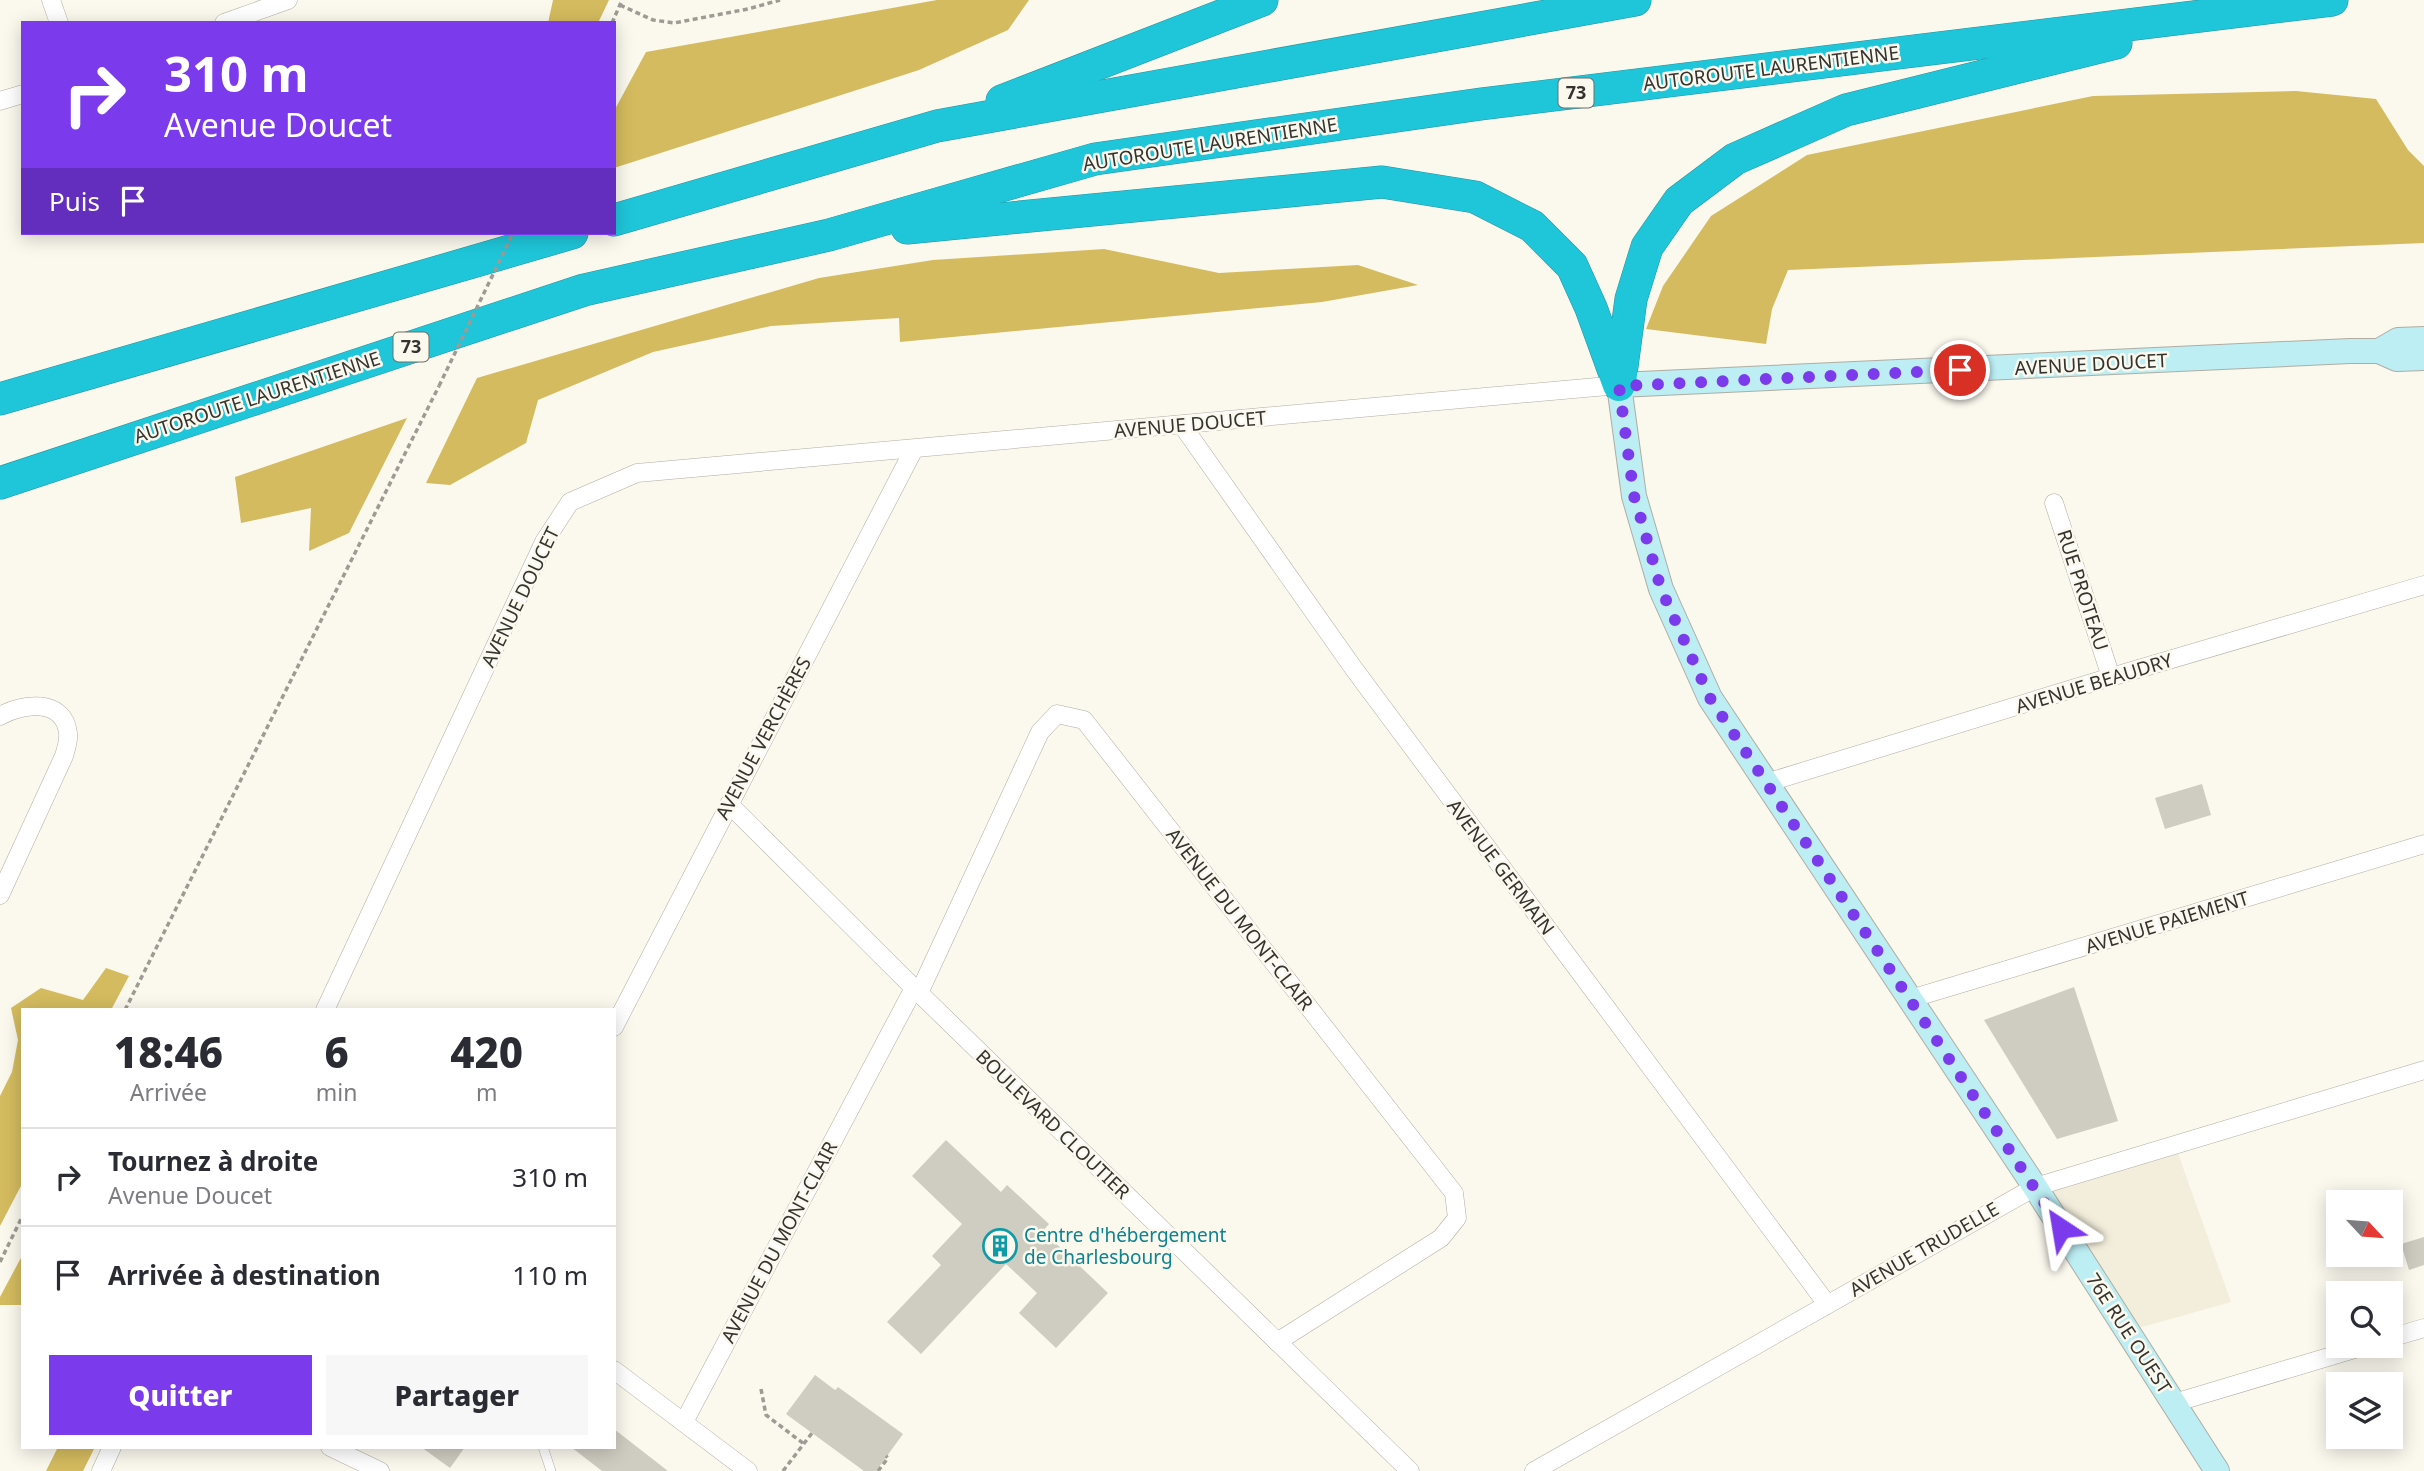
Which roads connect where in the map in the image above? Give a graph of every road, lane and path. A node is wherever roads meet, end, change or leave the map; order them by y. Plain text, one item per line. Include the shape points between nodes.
1 (51, 0) edge
2 (287, 0) edge
3 (780, 0) edge
4 (1262, 0) edge
5 (1634, 0) edge
6 (2332, 0) edge
7 (621, 2) edge
8 (2247, 10) junction
9 (58, 21) edge
10 (229, 21) edge
11 (613, 21) edge
12 (21, 94) edge
13 (0, 101) edge
14 (937, 126) junction
15 (616, 219) edge
16 (512, 235) edge
17 (565, 235) edge
18 (829, 235) junction
19 (2424, 339) edge
20 (2379, 351) junction
21 (2424, 358) edge
22 (1619, 386) junction
23 (0, 399) edge
24 (1182, 425) junction
25 (914, 449) junction
26 (0, 483) edge
27 (2054, 503) dead end
28 (2424, 585) edge
29 (2111, 677) junction
30 (0, 716) edge
31 (1766, 783) junction
32 (729, 804) junction
33 (2424, 844) edge
34 (0, 895) edge
35 (916, 991) junction
36 (1910, 999) junction
37 (126, 1008) edge
38 (326, 1008) edge
39 (616, 1023) edge
40 (2424, 1070) edge
41 (2035, 1187) junction
42 (21, 1219) edge
43 (0, 1262) edge
44 (1827, 1304) junction
45 (2424, 1328) edge
46 (2403, 1334) edge
47 (1277, 1342) junction
48 (2326, 1358) edge
49 (616, 1371) edge
50 (761, 1389) dead end
51 (2174, 1403) junction
52 (684, 1422) junction
53 (812, 1433) dead end
54 (804, 1444) junction
55 (111, 1449) edge
56 (334, 1449) edge
57 (544, 1449) edge
58 (886, 1456) dead end
59 (738, 1468) edge
60 (101, 1471) edge
61 (380, 1471) edge
62 (551, 1471) edge
63 (783, 1471) edge
64 (878, 1471) edge
65 (1410, 1471) edge
66 (1534, 1471) edge
67 (2217, 1471) edge

1 - 9 street
2 - 10 street
3 - 7 path via 674,23 653,20
4 - 14 highway
5 - 14 highway
6 - 8 highway, AUTOROUTE LAURENTIENNE / 73
7 - 11 path
8 - 18 highway, AUTOROUTE LAURENTIENNE / 73 via 1481,104 1095,159
8 - 22 highway via 1846,110 1735,159 1679,201 1647,247 1631,299
12 - 13 street
14 - 15 highway
16 - 37 path, bridge
17 - 23 highway
18 - 22 highway via 1382,182 1475,197 1532,226 1572,266
18 - 26 highway, AUTOROUTE LAURENTIENNE / 73 via 584,290
19 - 20 street, AVENUE DOUCET via 2398,340
20 - 21 street, AVENUE DOUCET via 2397,359
20 - 22 street, AVENUE DOUCET
22 - 24 street, AVENUE DOUCET
22 - 31 street, 76E RUE OUEST via 1634,496 1661,589 1710,698
24 - 25 street, AVENUE DOUCET
24 - 44 street, AVENUE GERMAIN via 1354,670
25 - 32 street, AVENUE VERCHÈRES
25 - 38 street, AVENUE DOUCET via 637,473 570,502 544,542
27 - 29 street, RUE PROTEAU
28 - 29 street, AVENUE BEAUDRY
29 - 31 street, AVENUE BEAUDRY
30 - 34 street via 37,704 65,719 69,736
31 - 36 street, 76E RUE OUEST
32 - 35 street, BOULEVARD CLOUTIER
32 - 39 street, AVENUE VERCHÈRES
33 - 36 street, AVENUE PAIEMENT
35 - 47 street, BOULEVARD CLOUTIER
35 - 47 street, AVENUE DU MONT-CLAIR via 1040,732 1056,713 1084,720 1454,1193 1457,1218 1441,1238
35 - 52 street, AVENUE DU MONT-CLAIR
36 - 41 street, 76E RUE OUEST
40 - 41 street, AVENUE TRUDELLE
41 - 44 street, AVENUE TRUDELLE
41 - 51 street, 76E RUE OUEST
42 - 43 path
44 - 66 street, AVENUE TRUDELLE
45 - 46 street
47 - 65 street, BOULEVARD CLOUTIER
48 - 51 street
49 - 52 street
50 - 54 path via 766,1415
51 - 67 street, 76E RUE OUEST
52 - 59 street
53 - 54 path
54 - 63 path
55 - 60 street
56 - 61 street
57 - 62 lane
58 - 64 path

